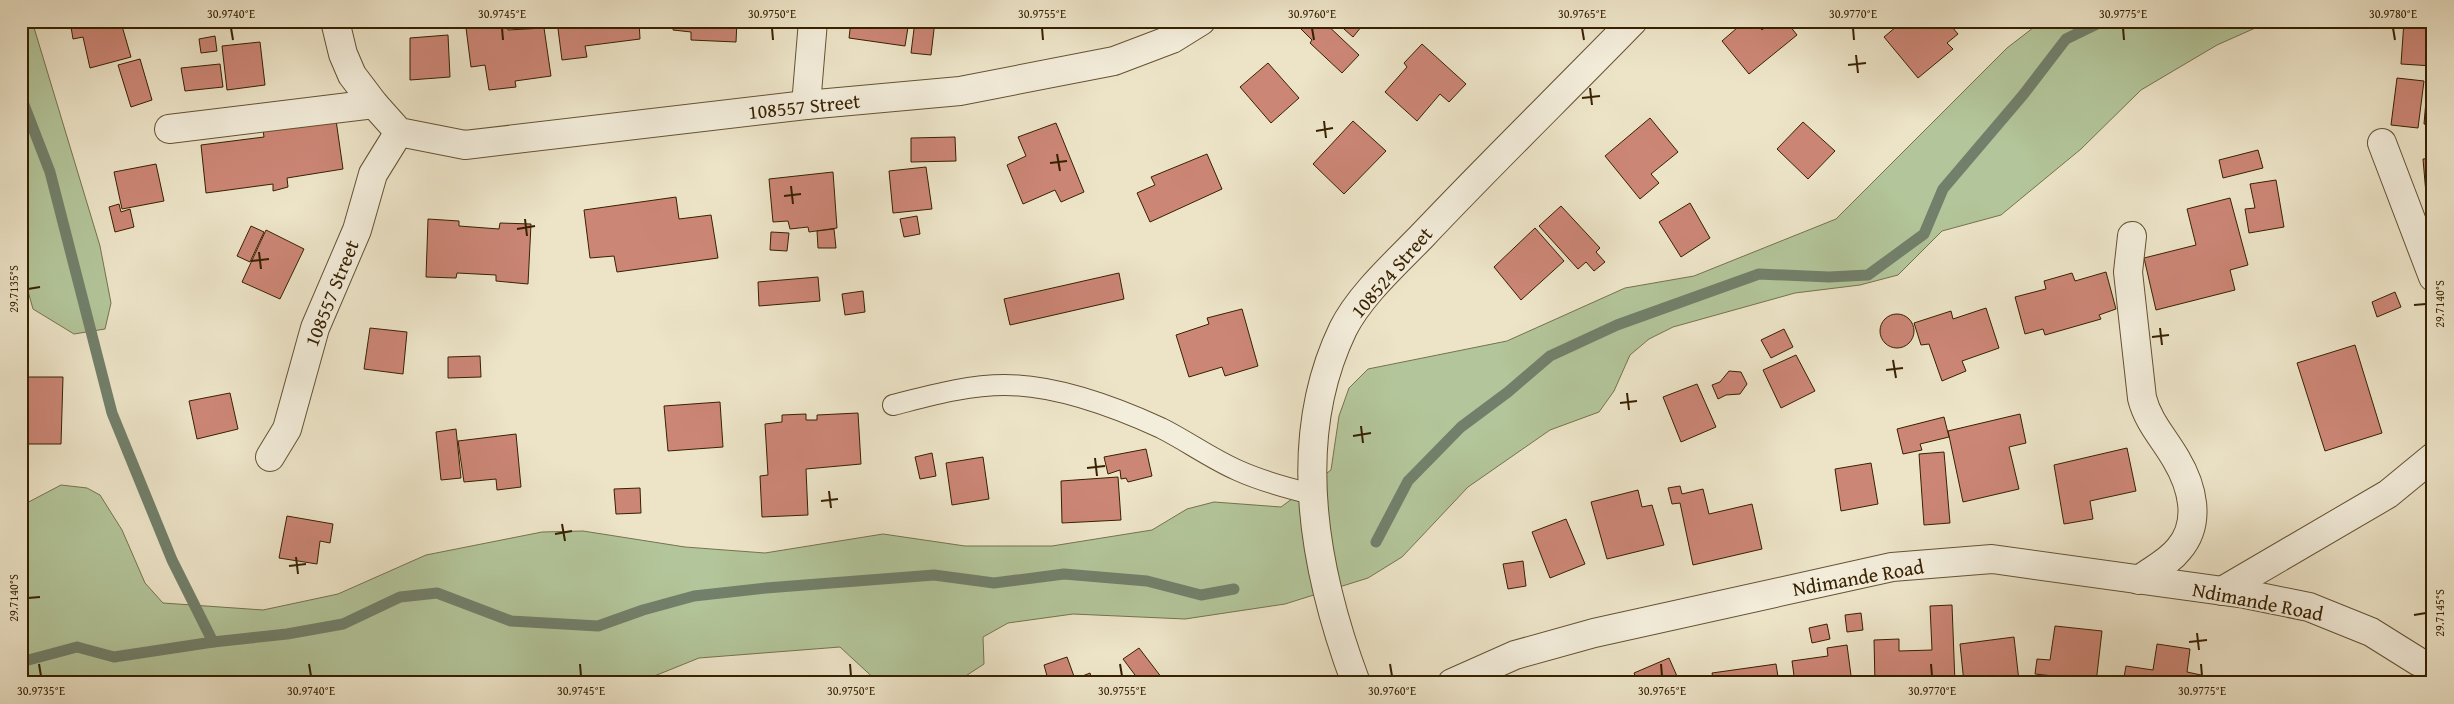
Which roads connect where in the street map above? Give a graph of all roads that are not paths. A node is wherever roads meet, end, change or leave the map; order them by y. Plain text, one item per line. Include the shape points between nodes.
1 (335, 21) edge
2 (812, 21) edge
3 (1201, 21) edge
4 (1633, 21) edge
5 (374, 104) junction
6 (806, 105) junction
7 (169, 129) dead end
8 (399, 132) junction
9 (2382, 143) dead end
10 (2132, 236) dead end
11 (2433, 277) edge
12 (893, 405) dead end
13 (270, 457) dead end
14 (2433, 458) edge
15 (1312, 494) junction
16 (2139, 580) junction
17 (2222, 591) junction
18 (2425, 666) edge
19 (1356, 683) edge
20 (1452, 683) edge

1 - 5 street via 352,75
2 - 6 street
3 - 6 street, 108557 Street via 1172,39 1145,50 1114,61 1060,73 960,91
4 - 15 street, 108524 Street via 1371,290 1344,328 1322,387 1313,424
5 - 7 street
5 - 8 street
6 - 8 street, 108557 Street via 465,145
8 - 13 street, 108557 Street via 372,174 357,230 315,328 287,429
9 - 11 street
10 - 16 street via 2128,272 2142,398 2146,412 2187,480 2193,508 2188,535 2179,549
12 - 15 lane via 949,391 1005,385 1042,389 1101,403 1161,428 1237,470 1280,487
14 - 17 street via 2388,494
15 - 19 street, 108524 Street via 1328,590 1342,646
16 - 17 street, Ndimande Road
16 - 20 street, Ndimande Road via 1992,560 1892,567 1594,633 1515,655
17 - 18 street, Ndimande Road via 2309,607 2371,632

